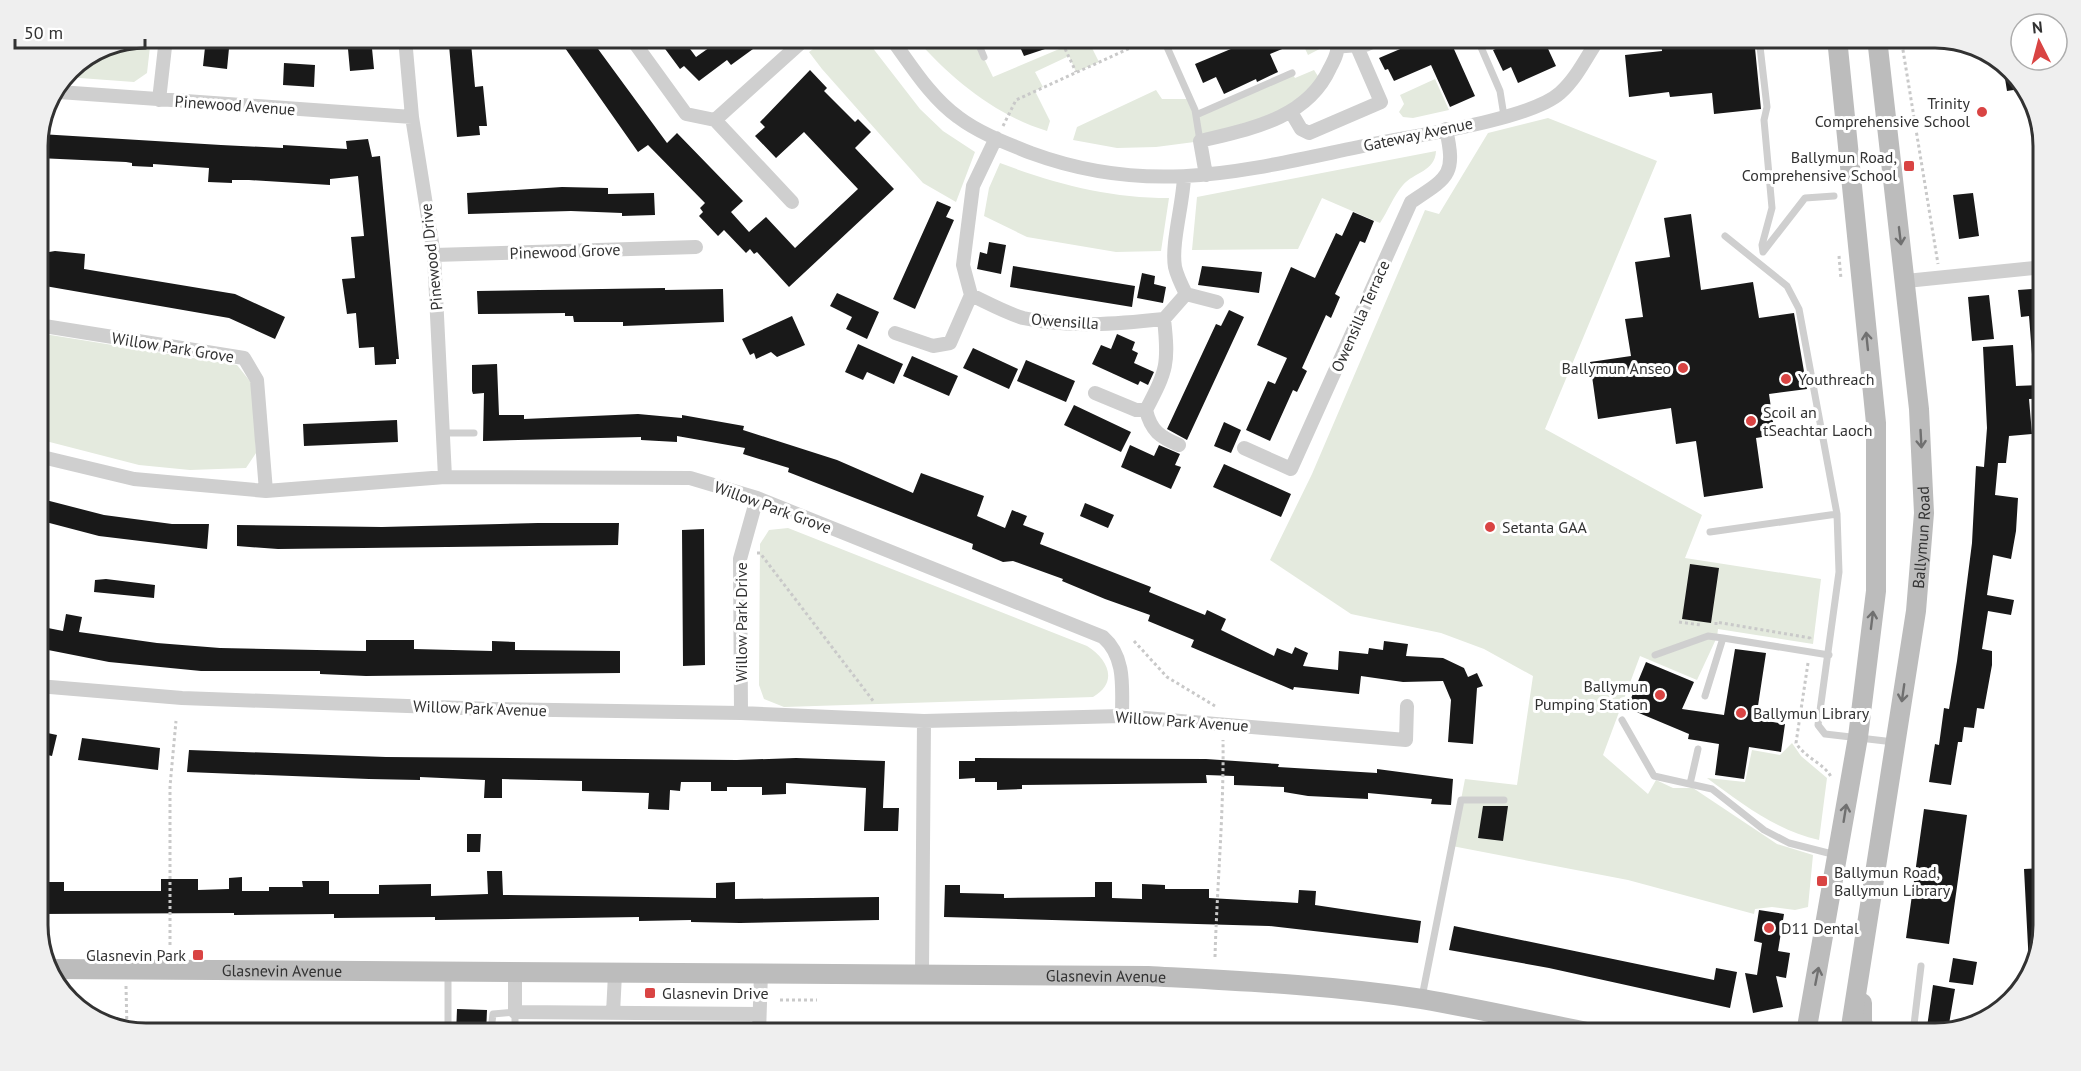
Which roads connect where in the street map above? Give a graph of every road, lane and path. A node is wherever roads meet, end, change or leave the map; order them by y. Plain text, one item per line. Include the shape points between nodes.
1 (165, 48) edge
2 (406, 48) edge
3 (638, 48) edge
4 (795, 48) edge
5 (899, 48) edge
6 (980, 48) edge
7 (1065, 48) edge
8 (1130, 48) edge
9 (1167, 48) edge
10 (1336, 48) edge
11 (1354, 48) edge
12 (1367, 48) edge
13 (1481, 48) edge
14 (1593, 48) edge
15 (1760, 48) edge
16 (1838, 48) edge
17 (1878, 48) edge
18 (1903, 48) edge
19 (1358, 49) junction
20 (984, 57) dead end
21 (1076, 72) junction
22 (1292, 73) dead end
23 (64, 92) edge
24 (159, 100) junction
25 (1291, 112) junction
26 (1196, 115) junction
27 (1504, 116) junction
28 (412, 117) junction
29 (715, 120) junction
30 (1446, 129) junction
31 (996, 138) junction
32 (1200, 141) junction
33 (1206, 175) junction
34 (1184, 177) junction
35 (1833, 196) dead end
36 (792, 202) dead end
37 (1725, 236) dead end
38 (696, 248) dead end
39 (1838, 249) dead end
40 (434, 255) junction
41 (2033, 268) edge
42 (1940, 277) junction
43 (1842, 281) dead end
44 (1906, 281) junction
45 (1186, 294) junction
46 (971, 296) junction
47 (1216, 302) dead end
48 (1164, 319) junction
49 (48, 327) edge
50 (895, 333) dead end
51 (1095, 393) dead end
52 (1146, 410) junction
53 (443, 433) junction
54 (474, 433) dead end
55 (1179, 445) dead end
56 (1244, 448) dead end
57 (48, 458) edge
58 (445, 477) junction
59 (266, 491) junction
60 (757, 498) junction
61 (1837, 514) junction
62 (1710, 532) dead end
63 (741, 551) junction
64 (1679, 622) dead end
65 (1723, 638) junction
66 (1134, 641) dead end
67 (1809, 651) junction
68 (1655, 655) dead end
69 (1829, 655) junction
70 (48, 687) edge
71 (1705, 696) dead end
72 (874, 702) dead end
73 (1215, 706) dead end
74 (1407, 706) dead end
75 (741, 713) junction
76 (1122, 717) junction
77 (1622, 720) dead end
78 (176, 721) dead end
79 (924, 721) junction
80 (1223, 736) dead end
81 (1858, 737) junction
82 (1896, 742) junction
83 (1698, 749) dead end
84 (1833, 782) dead end
85 (1690, 784) junction
86 (1504, 800) dead end
87 (1838, 855) junction
88 (170, 945) dead end
89 (1215, 957) dead end
90 (1861, 964) junction
91 (1921, 966) dead end
92 (58, 969) edge
93 (127, 969) junction
94 (448, 972) junction
95 (761, 972) junction
96 (515, 973) junction
97 (615, 974) junction
98 (922, 974) junction
99 (1422, 999) junction
100 (780, 1000) dead end
101 (818, 1000) dead end
102 (515, 1012) junction
103 (614, 1013) junction
104 (759, 1014) junction
105 (127, 1021) edge
106 (492, 1022) dead end
107 (448, 1023) edge
108 (515, 1023) edge
109 (759, 1023) edge
110 (1539, 1023) edge
111 (1808, 1023) edge
112 (1852, 1023) edge
113 (1862, 1023) edge
114 (1914, 1023) edge

1 - 24 street
2 - 28 street, Pinewood Drive
3 - 29 street via 686,114
4 - 29 street
5 - 31 street, Gateway Avenue via 943,105 958,118
6 - 20 lane
7 - 21 path
8 - 21 path
9 - 26 lane
10 - 25 street via 1323,84
11 - 19 lane
12 - 19 lane
13 - 27 lane via 1500,91
14 - 27 street, Gateway Avenue via 1560,94
15 - 35 lane via 1772,208 1763,252 1805,198
81 -> 16 main road via 1876,591 1876,423
17 -> 44 main road, Ballymun Road
18 - 42 path
19 - 25 street via 1382,102 1309,133 1301,129
21 - 31 path via 1016,100
22 - 26 lane
23 - 24 street, Pinewood Avenue
24 - 28 street, Pinewood Avenue
25 - 32 street via 1256,127
26 - 32 lane
27 - 30 street, Gateway Avenue
28 - 40 street, Pinewood Drive
29 - 36 street
30 - 33 street, Gateway Avenue
30 - 56 street, Owensilla Terrace via 1451,167 1441,182 1411,202 1291,468
31 - 34 street, Gateway Avenue via 1087,170 1151,178
31 - 46 street via 973,186 963,265
32 - 33 street
33 - 34 street, Gateway Avenue
34 - 45 street via 1174,258
37 - 61 lane via 1787,286 1799,309
38 - 40 street, Pinewood Grove
39 - 43 path
40 - 53 street, Pinewood Drive
41 - 42 street
42 - 44 street
44 -> 82 main road, Ballymun Road via 1924,513 1916,611
45 - 47 street
45 - 48 street
46 - 48 street, Owensilla via 1021,317 1055,323
46 - 50 street via 950,343 933,346
48 - 52 street via 1165,373
49 - 59 street, Willow Park Grove via 244,358 258,380
51 - 52 street via 1136,410
52 - 55 street via 1149,425 1158,436
53 - 54 lane
53 - 58 street, Pinewood Drive
57 - 59 street, Willow Park Grove via 134,479
58 - 59 street, Willow Park Grove
58 - 60 street, Willow Park Grove via 690,478
60 - 63 street, Willow Park Drive
60 - 76 street, Willow Park Grove via 1103,637 1112,645 1121,665
61 - 62 lane
61 - 69 lane via 1839,573
63 - 72 path via 760,553
63 - 75 street, Willow Park Drive
64 - 67 path via 1715,626 1716,622 1810,638
65 - 67 lane
65 - 68 lane via 1708,636
65 - 71 lane
66 - 73 path via 1167,677
67 - 69 lane
67 - 84 path via 1796,743 1803,754 1828,771
69 - 81 lane via 1818,725 1826,734
70 - 75 street, Willow Park Avenue via 182,698
74 - 76 street, Willow Park Avenue via 1406,740
75 - 79 street, Willow Park Avenue
76 - 79 street, Willow Park Avenue
77 - 85 lane via 1654,776
78 - 88 path via 170,786
79 - 98 street
80 - 89 path
81 - 82 lane
87 -> 81 main road
82 - 90 main road, Ballymun Road
83 - 85 lane
85 - 87 lane via 1712,789 1764,830 1789,843
86 - 99 lane via 1461,800
111 -> 87 main road
90 - 112 main road, Ballymun Road
90 - 113 main road
91 - 114 lane
92 - 93 main road, Glasnevin Avenue
93 - 94 main road, Glasnevin Avenue
93 - 105 path
94 - 96 main road, Glasnevin Avenue
94 - 107 lane
95 - 97 main road, Glasnevin Avenue
95 - 98 main road, Glasnevin Avenue
95 - 104 street
96 - 97 main road, Glasnevin Avenue
96 - 102 street
97 - 103 street
98 - 99 main road, Glasnevin Avenue via 1148,976 1309,986
99 - 110 main road, Glasnevin Avenue
100 - 101 path
102 - 103 street
102 - 106 lane via 493,1014
102 - 108 lane
103 - 104 street
104 - 109 street

